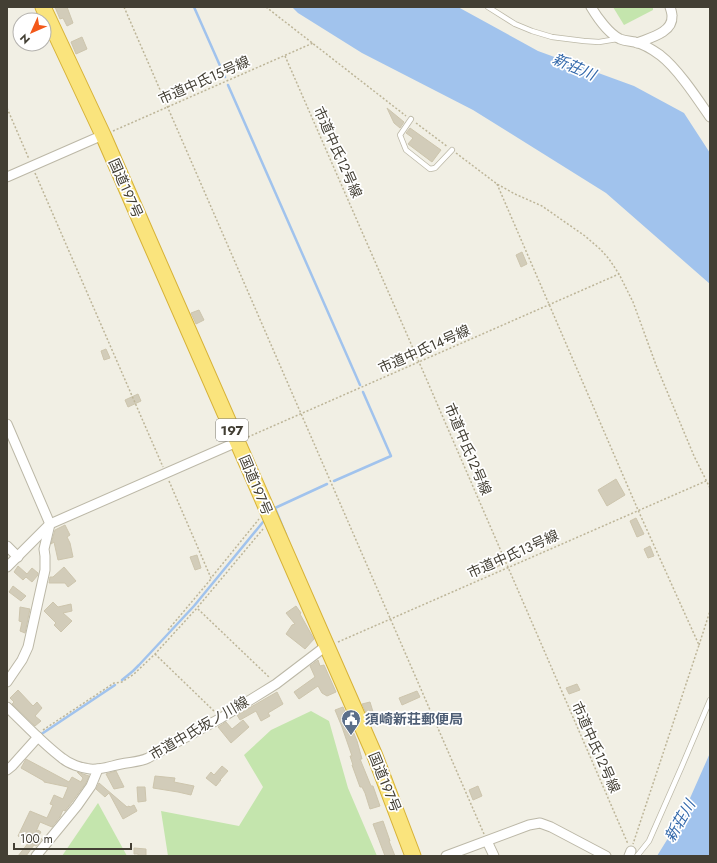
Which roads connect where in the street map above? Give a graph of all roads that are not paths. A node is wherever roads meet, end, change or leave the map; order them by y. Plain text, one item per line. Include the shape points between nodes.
1 (43, 7) edge
2 (488, 7) edge
3 (591, 7) edge
4 (670, 7) edge
5 (619, 39) junction
6 (637, 43) junction
7 (710, 118) edge
8 (411, 119) road end
9 (103, 135) junction
10 (452, 150) road end
11 (7, 177) edge
12 (7, 424) edge
13 (238, 442) junction
14 (50, 524) junction
15 (7, 546) edge
16 (18, 557) junction
17 (7, 567) edge
18 (327, 646) junction
19 (7, 682) edge
20 (710, 700) edge
21 (7, 707) edge
22 (37, 736) junction
23 (98, 769) junction
24 (7, 770) edge
25 (487, 841) junction
26 (633, 854) edge
27 (36, 856) edge
28 (413, 856) edge
29 (446, 856) edge
30 (494, 856) edge
31 (606, 856) edge

1 - 9 highway, 国道197号 / 197
2 - 5 lane via 515,24 552,37 599,42
3 - 5 street via 604,26
4 - 6 street via 673,17 668,28
5 - 6 street
6 - 7 street via 660,55 672,66
8 - 10 lane via 400,135 406,150 430,169 436,168
9 - 11 street
9 - 13 highway, 国道197号 / 197
12 - 14 street
13 - 14 street
13 - 18 highway, 国道197号 / 197
14 - 16 street
14 - 19 street via 44,549 45,570 28,647
15 - 16 street
16 - 17 street
18 - 23 street, 市道中氏坂ノ川線 via 276,684 221,718 144,760
18 - 28 highway, 国道197号 / 197 via 375,756
20 - 26 lane via 649,841
21 - 22 street, 市道中氏坂ノ川線
22 - 23 street, 市道中氏坂ノ川線 via 62,759 81,767
22 - 24 street
23 - 27 street via 91,786
25 - 29 street
25 - 30 street
25 - 31 street via 540,823

